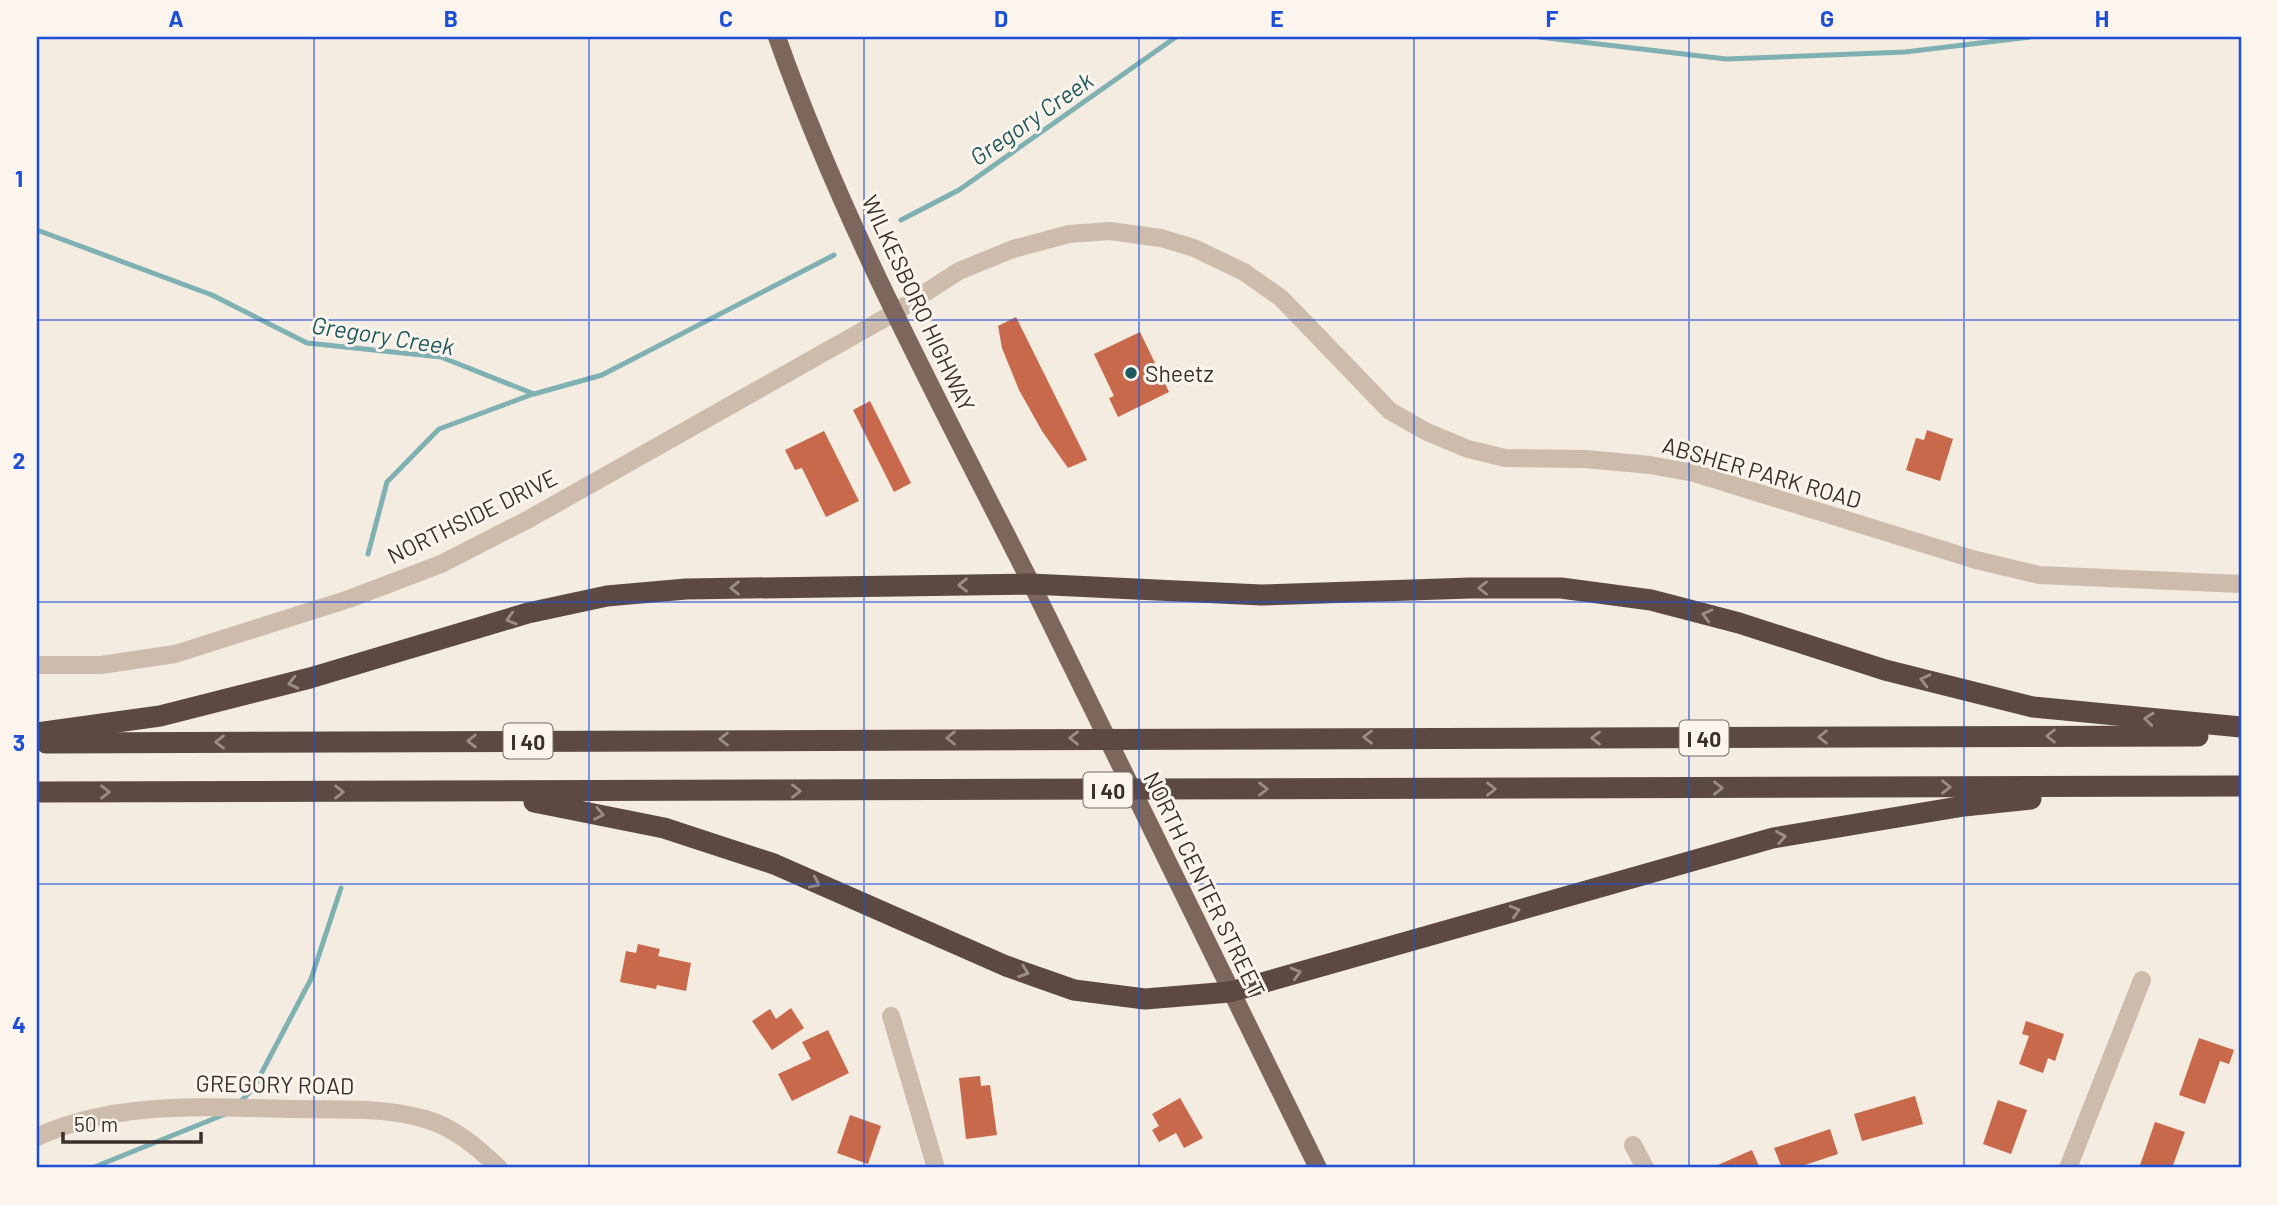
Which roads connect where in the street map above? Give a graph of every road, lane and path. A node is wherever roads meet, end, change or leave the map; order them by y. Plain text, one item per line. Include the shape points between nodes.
1 (777, 37) edge
2 (894, 313) junction
3 (1031, 584) junction
4 (2241, 584) edge
5 (37, 665) edge
6 (2241, 727) edge
7 (37, 733) edge
8 (2241, 736) edge
9 (37, 743) edge
10 (2157, 786) junction
11 (2241, 786) edge
12 (37, 792) edge
13 (434, 792) junction
14 (2142, 980) dead end
15 (1230, 992) junction
16 (891, 1016) dead end
17 (37, 1137) edge
18 (1633, 1144) dead end
19 (499, 1168) edge
20 (936, 1168) edge
21 (1318, 1168) edge
22 (1645, 1168) edge
23 (2068, 1168) edge

1 - 2 main road, WILKESBORO HIGHWAY via 804,113
2 - 3 main road, WILKESBORO HIGHWAY
2 - 4 street, ABSHER PARK ROAD via 960,271 1069,234 1110,231 1161,238 1244,272 1281,298 1390,411 1468,449 1505,458 1585,459 1694,473 2039,575
2 - 5 street, NORTHSIDE DRIVE via 441,564 349,599 175,654 101,664
6 -> 3 highway via 2033,707 1885,670 1651,600 1561,588 1261,595
3 -> 7 highway via 686,589 607,596 528,613 322,675 173,713
3 - 15 main road, NORTH CENTER STREET
8 -> 9 highway, I 40
10 - 11 highway, I 40
13 -> 10 highway, I 40
15 -> 10 highway via 1773,838 1964,806
12 -> 13 highway, I 40
13 -> 15 highway via 550,803 664,828 774,864 1006,967 1074,990 1145,999
14 - 23 street
15 - 21 main road, NORTH CENTER STREET
16 - 20 street
17 - 19 street, GREGORY ROAD via 120,1112 186,1107 376,1110 427,1119 472,1142
18 - 22 street

